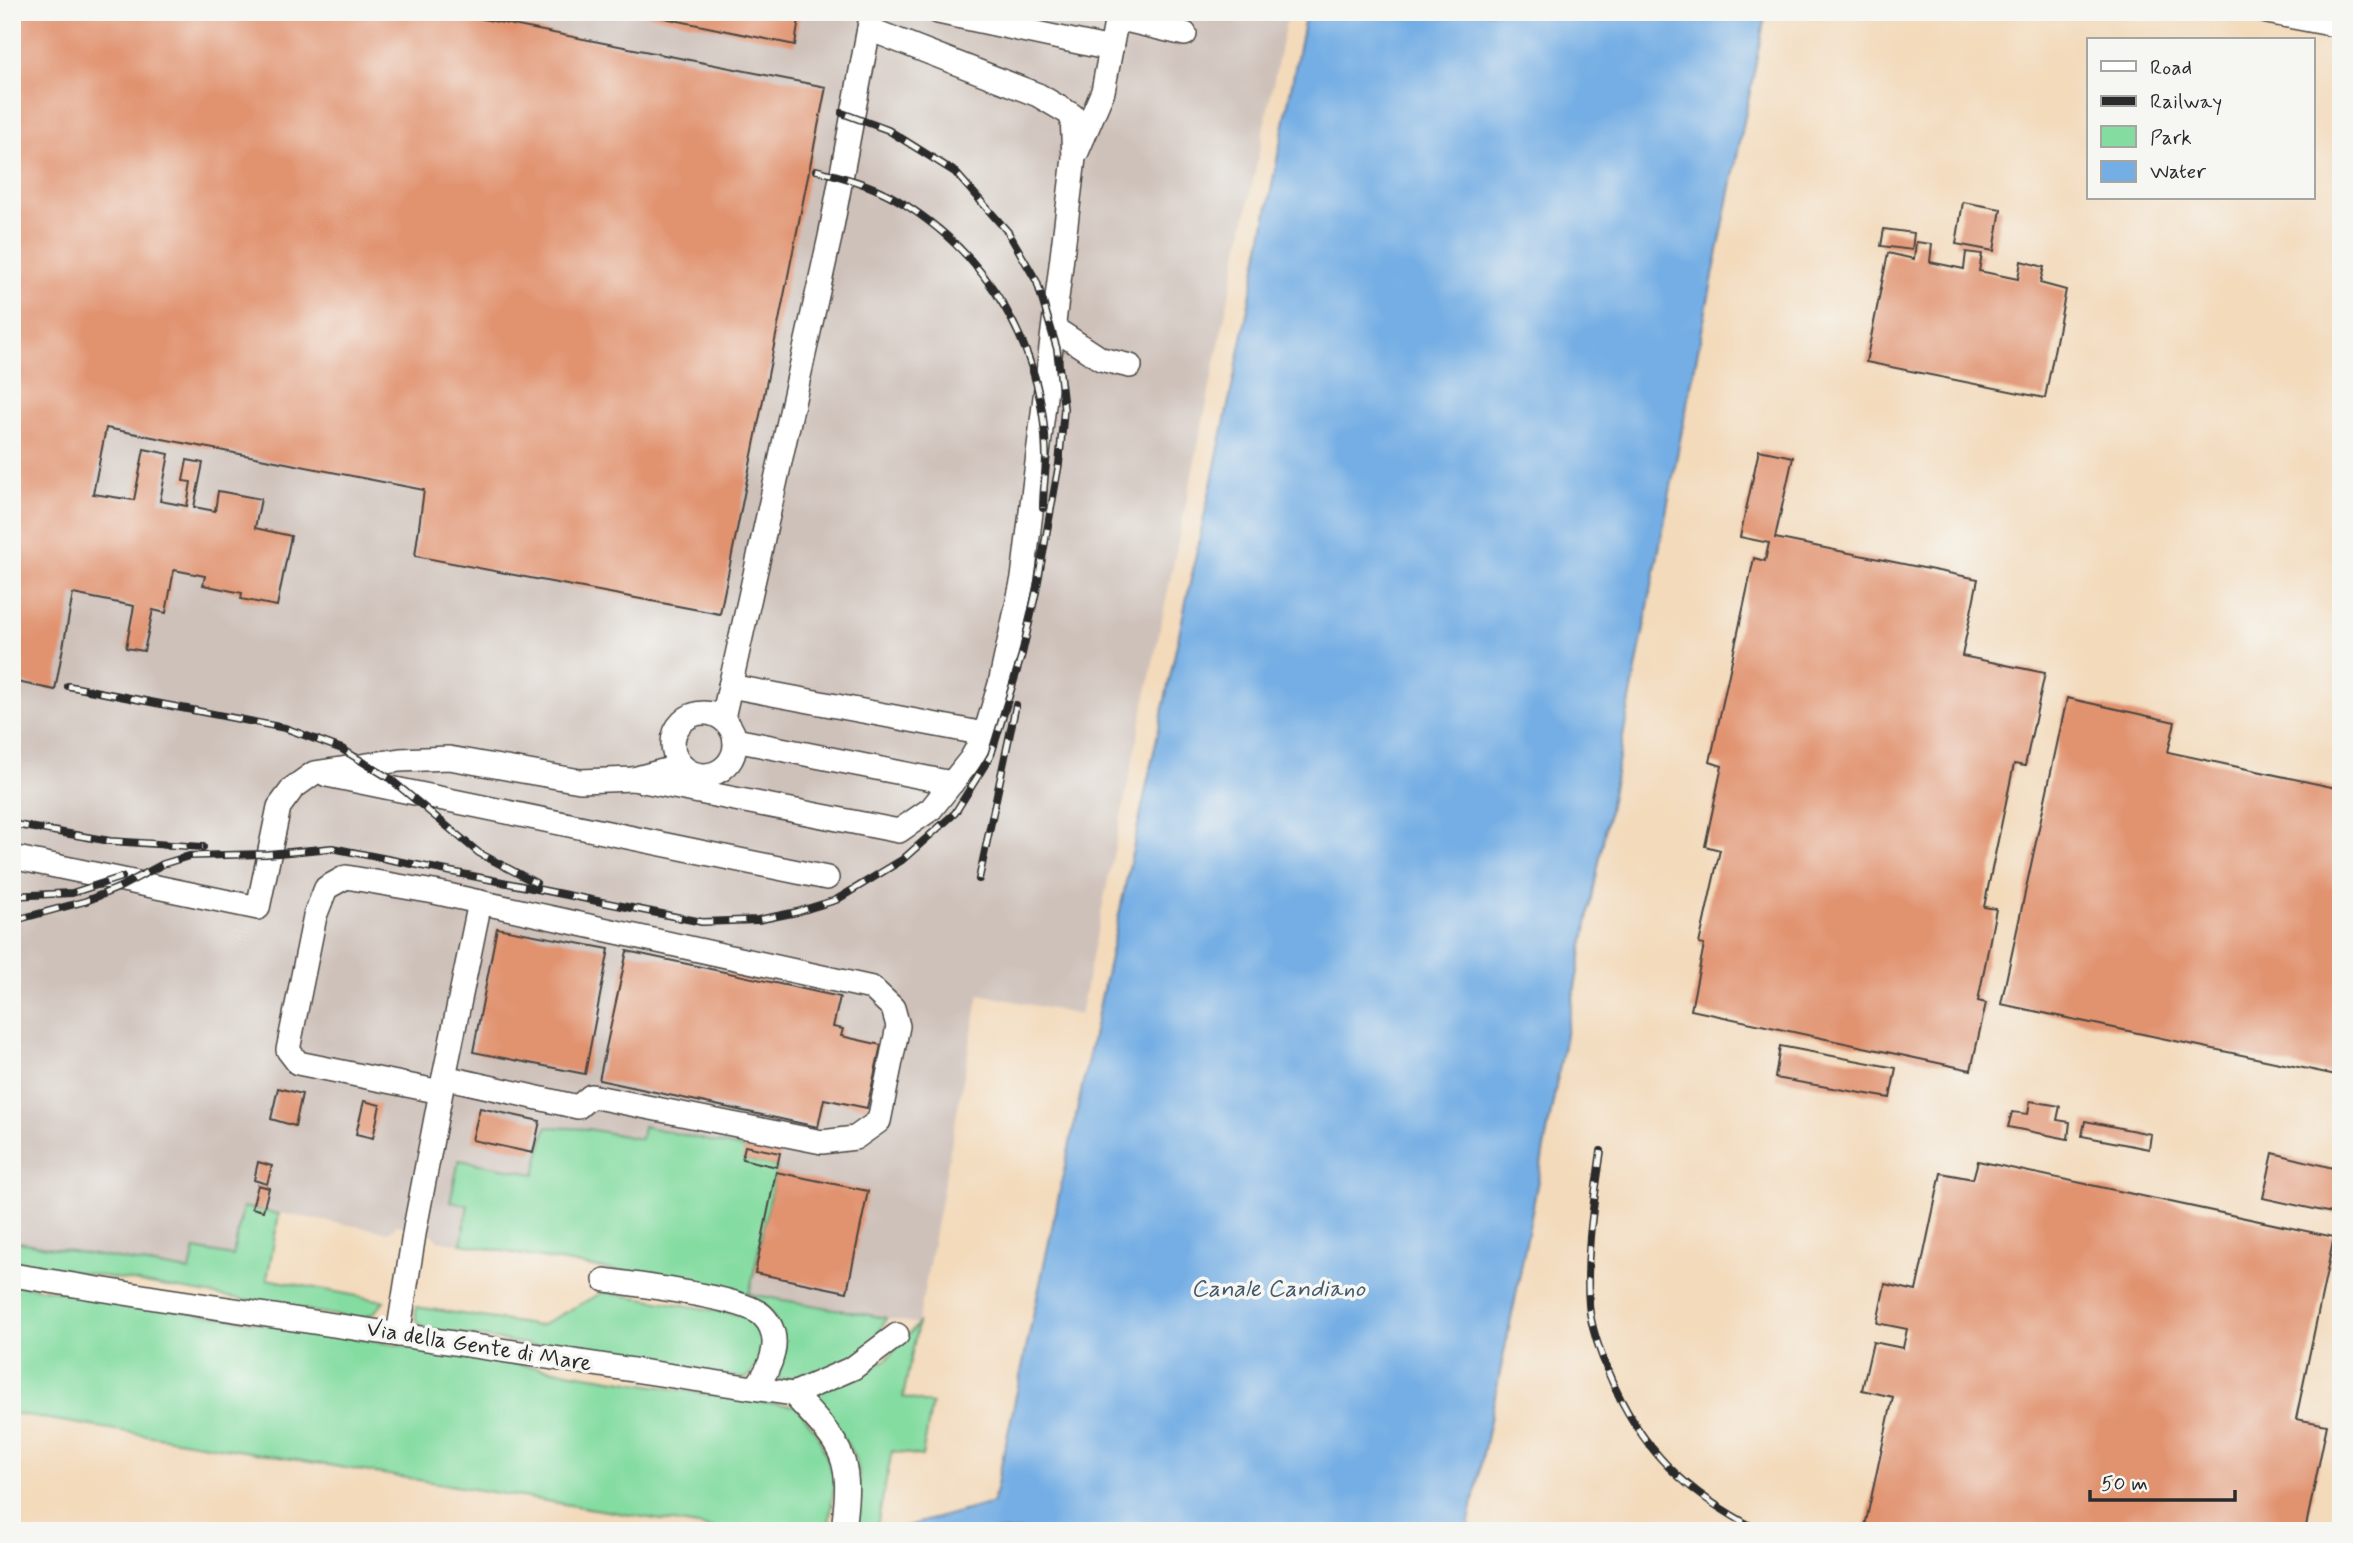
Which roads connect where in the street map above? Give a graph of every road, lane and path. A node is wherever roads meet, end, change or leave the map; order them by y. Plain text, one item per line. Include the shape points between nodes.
1 (938, 12) edge
2 (2267, 12) edge
3 (1117, 15) edge
4 (870, 21) edge
5 (2341, 26) edge
6 (1185, 34) dead end
7 (1111, 50) junction
8 (1074, 158) junction
9 (1055, 329) junction
10 (1130, 366) dead end
11 (730, 686) junction
12 (723, 718) junction
13 (985, 734) junction
14 (735, 740) junction
15 (681, 766) junction
16 (314, 773) junction
17 (633, 779) junction
18 (952, 783) junction
19 (12, 857) edge
20 (827, 877) dead end
21 (480, 902) junction
22 (442, 1084) junction
23 (12, 1275) edge
24 (606, 1280) dead end
25 (398, 1335) junction
26 (897, 1335) dead end
27 (755, 1388) junction
28 (793, 1394) junction
29 (843, 1531) edge

1 - 7 street
2 - 5 street
3 - 6 street
3 - 7 street
4 - 8 street via 1038,95 1072,115
4 - 11 street via 830,237
7 - 8 street via 1103,90
8 - 9 street
9 - 10 street via 1101,359
9 - 13 street via 1023,578
11 - 12 street
11 - 13 street
12 - 14 street
12 - 15 street via 702,712 682,721 673,748
13 - 18 street
14 - 15 street via 733,757 718,772 699,775
14 - 18 street
15 - 17 street
16 - 17 street via 449,758 580,780
16 - 19 street via 293,788 279,807 258,908
16 - 20 street
17 - 18 street via 899,831 931,810
21 - 22 street
21 - 22 street via 346,877 326,888 315,916 288,1050 298,1063
21 - 22 street via 872,988 893,1008 898,1026 879,1121 855,1138 822,1142 591,1096 578,1107
22 - 25 street
23 - 25 street, Via della Gente di Mare
24 - 27 street via 742,1303 763,1316 774,1335 773,1360
25 - 27 street, Via della Gente di Mare
26 - 28 street via 853,1368
27 - 28 street, Via della Gente di Mare
28 - 29 street via 836,1445 845,1468 848,1491

